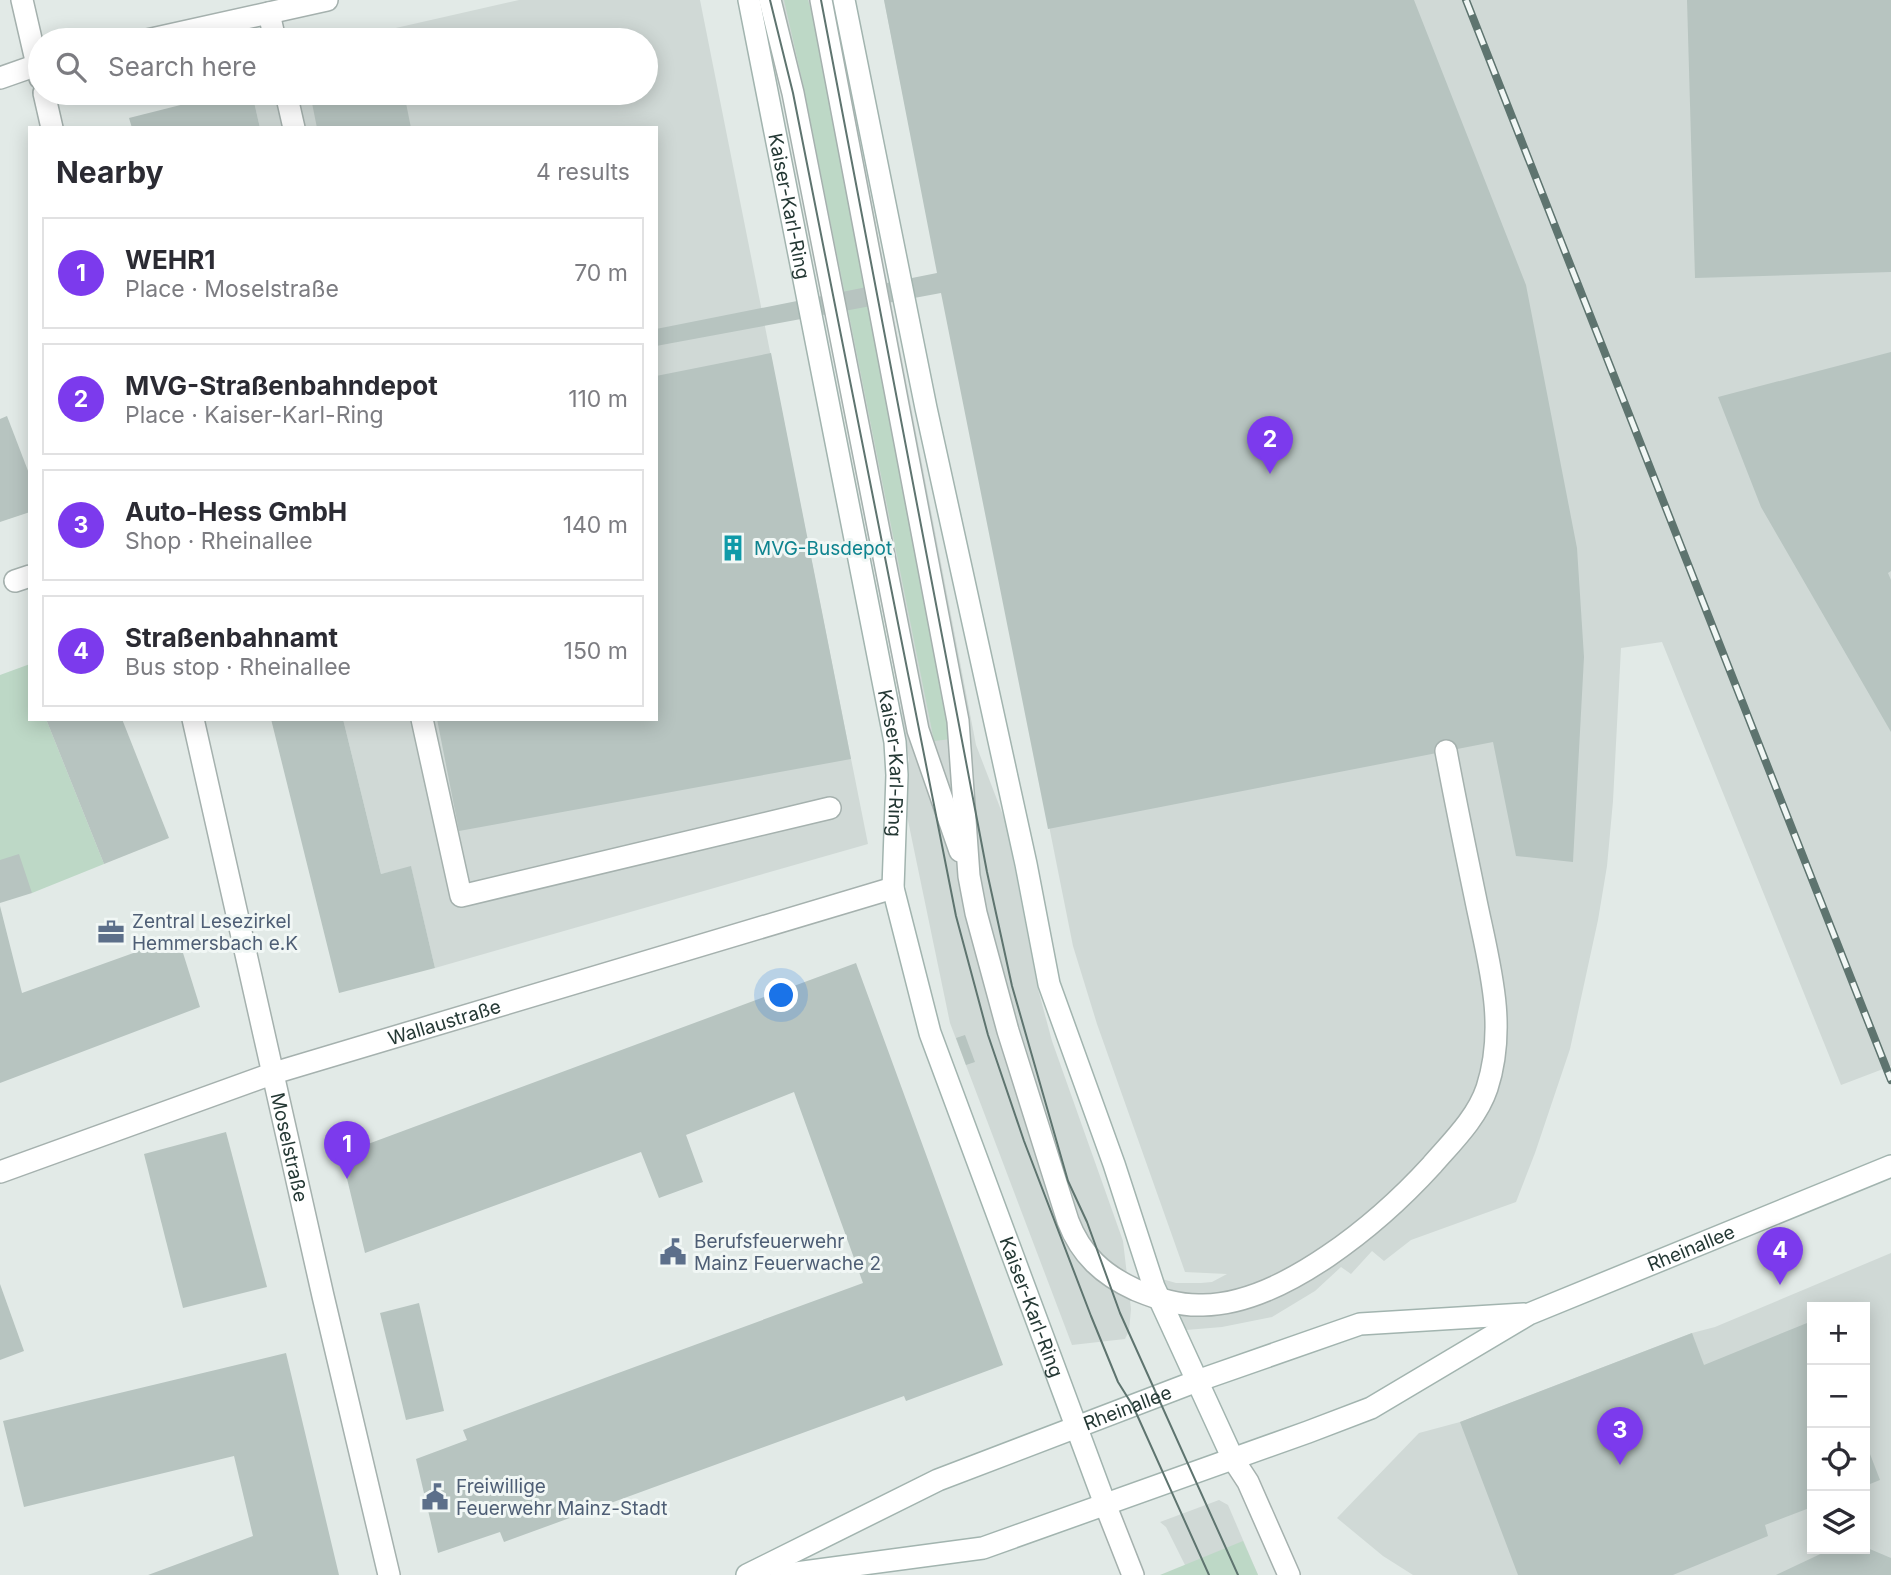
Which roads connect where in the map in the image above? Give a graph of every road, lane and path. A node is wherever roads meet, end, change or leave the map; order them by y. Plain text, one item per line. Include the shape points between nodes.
1 (22, 0) edge
2 (327, 0) edge
3 (749, 0) edge
4 (770, 0) edge
5 (821, 0) edge
6 (844, 0) edge
7 (275, 8) edge
8 (29, 28) edge
9 (195, 28) edge
10 (275, 28) edge
11 (28, 72) edge
12 (0, 78) edge
13 (47, 105) edge
14 (289, 105) edge
15 (52, 126) edge
16 (294, 126) edge
17 (193, 721) edge
18 (422, 721) edge
19 (1446, 751) dead end
20 (830, 808) dead end
21 (969, 876) junction
22 (893, 888) junction
23 (274, 1073) junction
24 (1891, 1166) edge
25 (0, 1172) edge
26 (1160, 1300) junction
27 (1529, 1314) junction
28 (1197, 1381) junction
29 (1075, 1427) junction
30 (1233, 1459) junction
31 (1105, 1504) junction
32 (389, 1575) edge
33 (747, 1575) edge
34 (780, 1575) edge
35 (1133, 1575) edge
36 (1289, 1575) edge

1 - 8 street
2 - 7 street
3 - 22 street, Kaiser-Karl-Ring via 895,742
4 - 21 street, Kaiser-Karl-Ring via 793,93 918,730
5 - 21 street, Kaiser-Karl-Ring via 958,721
6 - 26 street via 1049,984
7 - 9 street
7 - 10 street
11 - 12 street
13 - 15 street
14 - 16 street
17 - 23 street, Moselstraße
18 - 20 street via 461,897
19 - 26 street, Kaiser-Karl-Ring via 1494,988 1498,1035 1486,1090 1464,1129 1389,1210 1282,1285 1204,1306
21 - 26 street, Kaiser-Karl-Ring via 1008,1031 1076,1240 1105,1273
22 - 23 street, Wallaustraße
22 - 29 street, Kaiser-Karl-Ring via 930,1033
23 - 25 street, Wallaustraße
23 - 32 street, Moselstraße
24 - 27 street, Rheinallee
26 - 28 street
27 - 28 street, Rheinallee via 1360,1324
27 - 30 street, Rheinallee via 1371,1408
28 - 29 street, Rheinallee
28 - 30 street
29 - 31 street, Kaiser-Karl-Ring
29 - 33 street, Rheinallee via 938,1480
30 - 31 street, Rheinallee
30 - 36 street
31 - 34 street, Rheinallee via 983,1548
31 - 35 street, Kaiser-Karl-Ring

